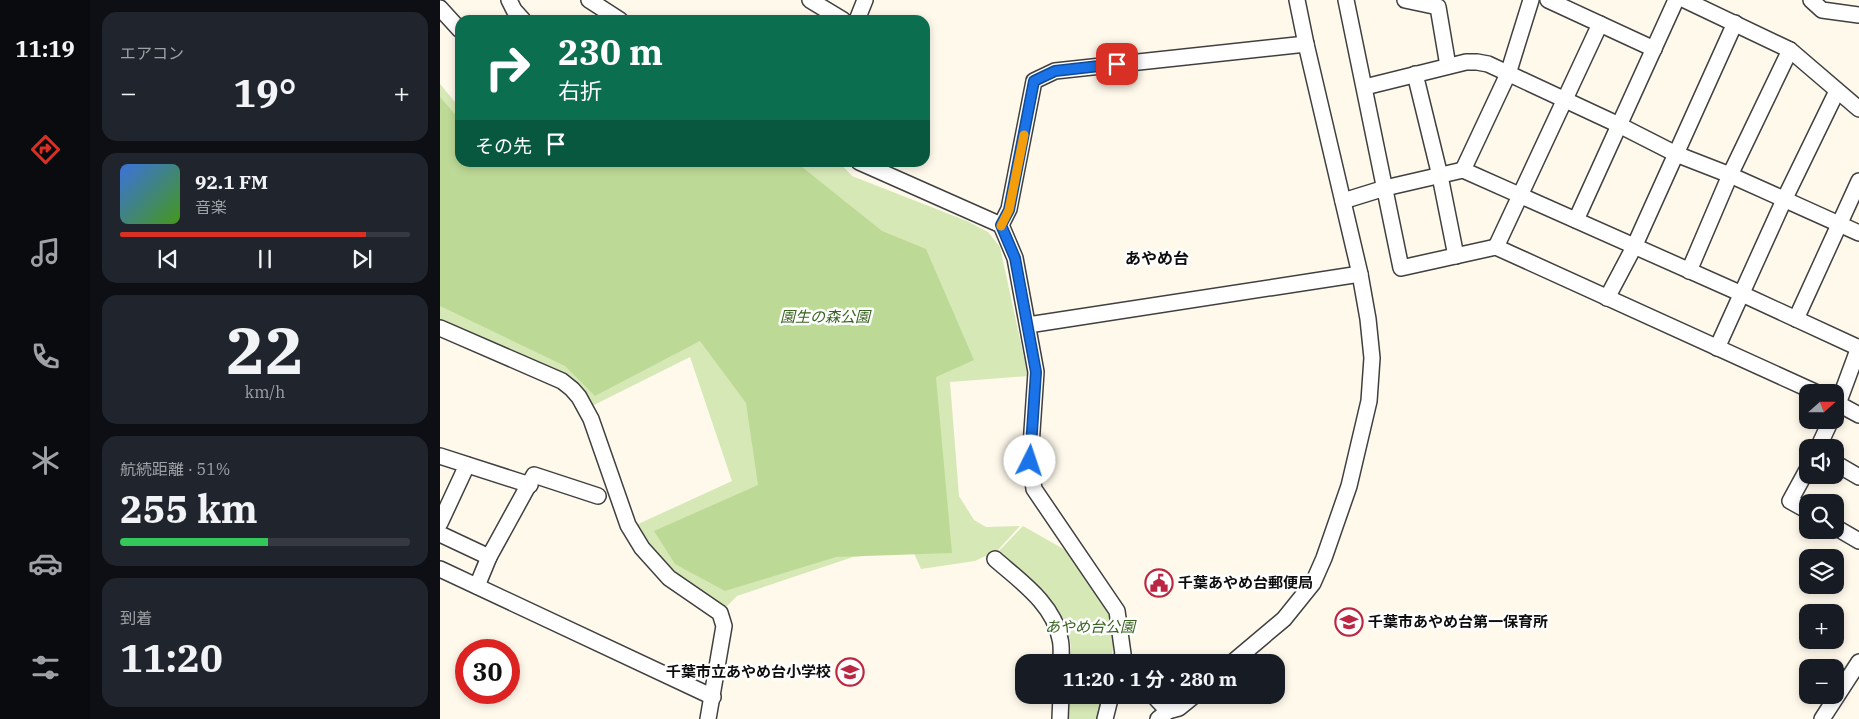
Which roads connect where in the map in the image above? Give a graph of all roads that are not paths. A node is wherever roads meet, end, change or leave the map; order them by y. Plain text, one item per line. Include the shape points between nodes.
1 (509, 0) edge
2 (589, 0) edge
3 (810, 0) edge
4 (865, 0) edge
5 (1297, 0) edge
6 (1346, 0) edge
7 (1405, 0) edge
8 (1532, 0) edge
9 (1548, 0) edge
10 (1676, 0) edge
11 (1685, 0) edge
12 (1811, 0) edge
13 (440, 8) edge
14 (518, 15) edge
15 (612, 15) edge
16 (834, 15) edge
17 (859, 15) edge
18 (1859, 15) edge
19 (1735, 23) junction
20 (455, 24) edge
21 (1600, 24) junction
22 (1306, 44) junction
23 (1654, 49) junction
24 (1790, 50) junction
25 (1448, 66) junction
26 (1415, 74) junction
27 (1508, 74) junction
28 (1365, 87) junction
29 (1837, 91) junction
30 (1564, 100) junction
31 (1859, 109) edge
32 (1619, 125) junction
33 (1676, 154) junction
34 (869, 167) edge
35 (1463, 170) junction
36 (1730, 175) junction
37 (1440, 176) junction
38 (1859, 181) edge
39 (1385, 188) junction
40 (1519, 196) junction
41 (1784, 200) junction
42 (1343, 201) junction
43 (1576, 220) junction
44 (1001, 225) junction
45 (1839, 225) junction
46 (1859, 233) edge
47 (1496, 247) junction
48 (1634, 247) junction
49 (1456, 256) junction
50 (1689, 271) junction
51 (1360, 274) junction
52 (1742, 294) junction
53 (1608, 298) junction
54 (1796, 319) junction
55 (1028, 325) junction
56 (440, 328) edge
57 (1859, 347) edge
58 (1717, 348) junction
59 (1799, 385) edge
60 (1844, 385) edge
61 (1844, 409) edge
62 (1859, 415) edge
63 (440, 456) edge
64 (467, 465) junction
65 (1844, 468) edge
66 (1859, 477) edge
67 (1799, 484) edge
68 (530, 485) junction
69 (598, 496) dead end
70 (1799, 506) edge
71 (440, 523) edge
72 (1844, 532) edge
73 (440, 534) edge
74 (1859, 541) edge
75 (489, 557) junction
76 (994, 559) dead end
77 (440, 569) edge
78 (476, 586) junction
79 (1061, 654) edge
80 (1122, 654) edge
81 (1242, 654) edge
82 (1859, 662) edge
83 (713, 697) junction
84 (1061, 704) edge
85 (1109, 704) edge
86 (1184, 704) edge
87 (1163, 715) edge
88 (708, 719) edge
89 (1060, 719) edge
90 (1105, 719) edge
91 (1822, 719) edge

1 - 14 street
2 - 15 street
3 - 16 street
4 - 17 street
5 - 22 street
6 - 28 street
7 - 25 street via 1438,7
8 - 27 street
9 - 21 street
10 - 23 street
11 - 19 street
12 - 18 street via 1822,10
13 - 20 street
19 - 24 street
19 - 33 street
21 - 23 street
21 - 30 street
22 - 42 street
22 - 44 street via 1055,71 1034,81 1009,210
23 - 32 street
24 - 29 street
24 - 36 street
25 - 26 street
25 - 27 street via 1477,62
26 - 28 street
26 - 37 street
27 - 30 street
27 - 35 street
28 - 39 street
29 - 31 street
29 - 41 street
30 - 32 street
30 - 40 street
32 - 33 street
32 - 43 street
33 - 36 street
33 - 48 street
34 - 44 street
35 - 37 street
35 - 40 street
36 - 41 street
36 - 50 street
37 - 39 street
37 - 49 street
38 - 45 street
39 - 42 street
39 - 49 street via 1402,268
40 - 43 street
40 - 47 street
41 - 45 street
41 - 52 street
42 - 51 street
43 - 48 street
44 - 55 street via 1015,258
45 - 46 street
45 - 54 street
47 - 49 street
47 - 53 street
48 - 50 street
48 - 53 street
50 - 52 street
51 - 55 street
51 - 81 street via 1368,319 1371,367 1369,402 1349,486 1313,583 1284,619
52 - 54 street
52 - 58 street
53 - 58 street
54 - 57 street
55 - 80 street via 1036,372 1030,461 1034,489 1117,611
56 - 83 street via 562,381 579,397 591,419 628,526 642,548 669,578 720,613 724,626
57 - 60 street
58 - 59 street
61 - 62 street
63 - 64 street
64 - 68 street
64 - 71 street
65 - 66 street
67 - 70 street via 1790,500
68 - 69 street via 534,475
68 - 75 street
72 - 74 street
73 - 75 street
75 - 78 street
76 - 79 street via 1037,595 1056,624
77 - 78 street
78 - 83 street
82 - 91 street
83 - 88 street
84 - 89 street
85 - 90 street
86 - 87 street

